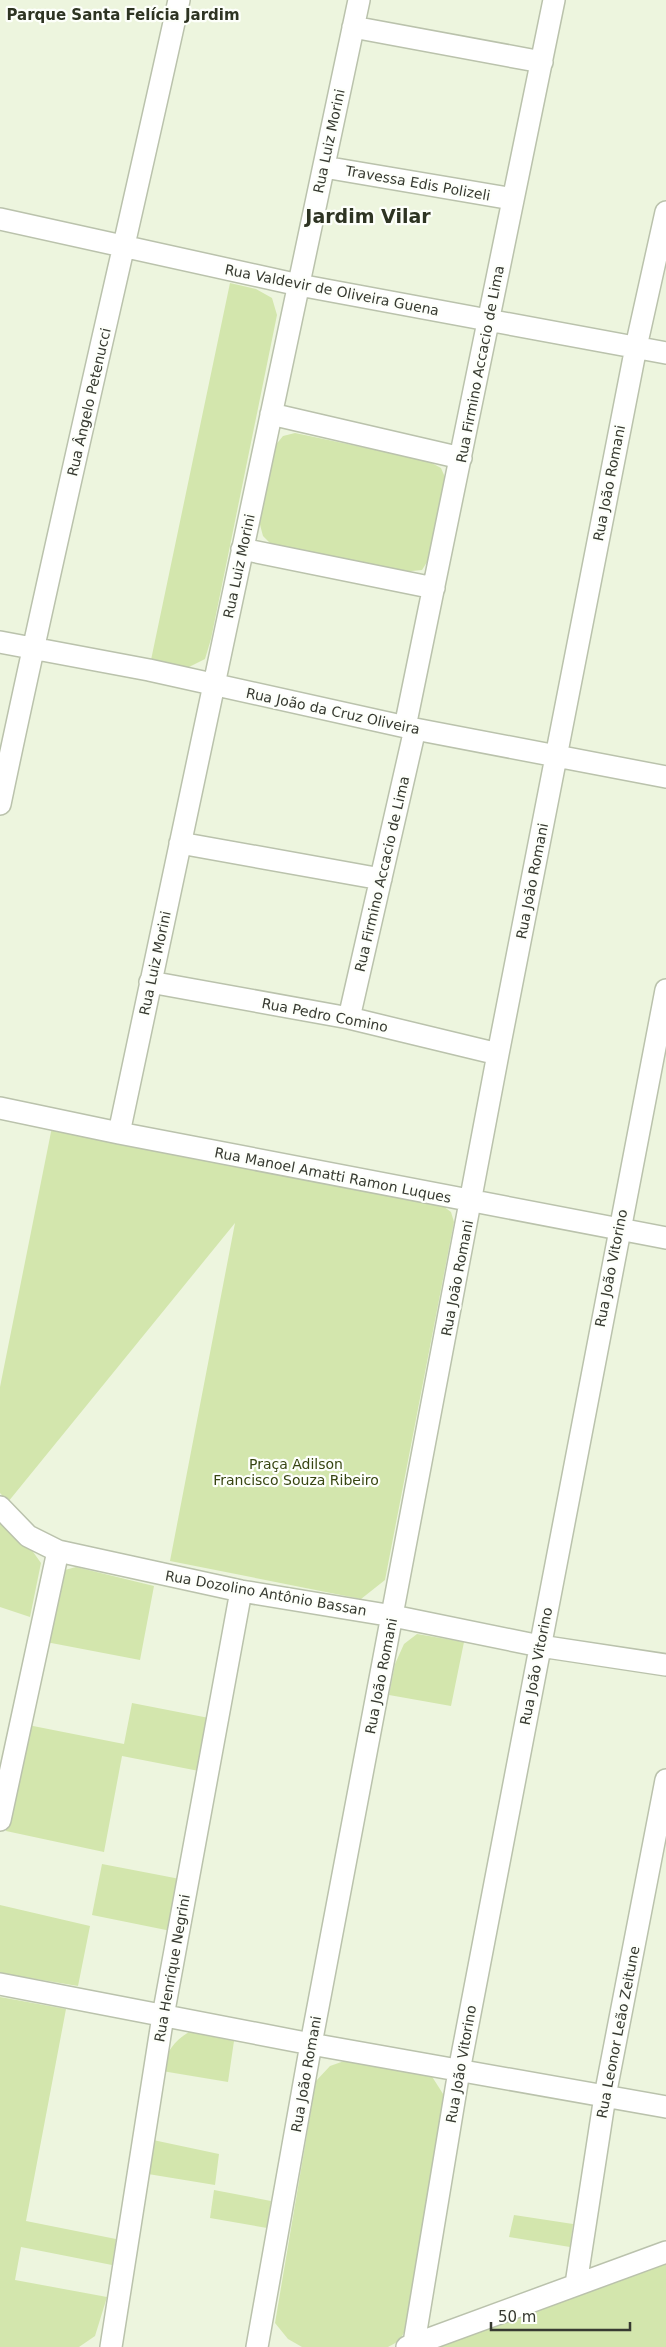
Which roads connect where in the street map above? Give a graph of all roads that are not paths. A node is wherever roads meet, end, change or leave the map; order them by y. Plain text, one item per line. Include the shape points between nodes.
1 (179, 0) edge
2 (359, 0) edge
3 (554, 0) edge
4 (353, 27) junction
5 (542, 62) junction
6 (324, 167) junction
7 (513, 199) junction
8 (666, 212) edge
9 (0, 219) edge
10 (125, 248) junction
11 (299, 285) junction
12 (490, 320) junction
13 (636, 347) junction
14 (666, 353) edge
15 (271, 414) junction
16 (461, 458) junction
17 (242, 549) junction
18 (434, 588) junction
19 (0, 642) edge
20 (32, 648) junction
21 (214, 684) junction
22 (410, 728) junction
23 (557, 756) junction
24 (666, 776) edge
25 (0, 804) edge
26 (180, 843) junction
27 (381, 880) junction
28 (150, 982) junction
29 (666, 990) edge
30 (349, 1018) junction
31 (498, 1054) junction
32 (0, 1108) edge
33 (118, 1133) junction
34 (471, 1201) junction
35 (619, 1228) junction
36 (666, 1238) edge
37 (0, 1507) edge
38 (58, 1550) junction
39 (241, 1591) junction
40 (392, 1616) junction
41 (540, 1646) junction
42 (666, 1665) edge
43 (666, 1780) edge
44 (0, 1820) edge
45 (0, 1984) edge
46 (163, 2016) junction
47 (311, 2044) junction
48 (459, 2071) junction
49 (605, 2096) junction
50 (666, 2107) edge
51 (666, 2252) edge
52 (576, 2284) junction
53 (410, 2345) edge
54 (111, 2347) edge
55 (257, 2347) edge

1 - 10 street, Rua Ângelo Petenucci
2 - 4 street, Rua Luiz Morini
3 - 5 street, Rua Firmino Accacio de Lima
4 - 5 street
4 - 6 street, Rua Luiz Morini
5 - 7 street, Rua Firmino Accacio de Lima
6 - 7 street, Travessa Edis Polizeli
6 - 11 street, Rua Luiz Morini
7 - 12 street, Rua Firmino Accacio de Lima
8 - 13 street, Rua João Romani
9 - 10 street, Rua Valdevir de Oliveira Guena
10 - 11 street, Rua Valdevir de Oliveira Guena
10 - 20 street, Rua Ângelo Petenucci
11 - 12 street, Rua Valdevir de Oliveira Guena
11 - 15 street, Rua Luiz Morini
12 - 13 street, Rua Valdevir de Oliveira Guena
12 - 16 street, Rua Firmino Accacio de Lima
13 - 14 street, Rua Valdevir de Oliveira Guena
13 - 23 street, Rua João Romani
15 - 16 street
15 - 17 street, Rua Luiz Morini
16 - 18 street, Rua Firmino Accacio de Lima
17 - 18 street
17 - 21 street, Rua Luiz Morini
18 - 22 street, Rua Firmino Accacio de Lima
19 - 20 street, Rua João da Cruz Oliveira
20 - 21 street, Rua João da Cruz Oliveira
20 - 25 street, Rua Ângelo Petenucci
21 - 22 street, Rua João da Cruz Oliveira
21 - 26 street, Rua Luiz Morini
22 - 23 street, Rua João da Cruz Oliveira
22 - 27 street, Rua Firmino Accacio de Lima
23 - 24 street, Rua João da Cruz Oliveira
23 - 31 street, Rua João Romani
26 - 27 street
26 - 28 street, Rua Luiz Morini
27 - 30 street, Rua Firmino Accacio de Lima
28 - 30 street, Rua Pedro Comino
28 - 33 street, Rua Luiz Morini
29 - 35 street, Rua João Vitorino
30 - 31 street, Rua Pedro Comino
31 - 34 street, Rua João Romani
32 - 33 street, Rua Manoel Amatti Ramon Luques
33 - 34 street, Rua Manoel Amatti Ramon Luques
34 - 35 street, Rua Manoel Amatti Ramon Luques
34 - 40 street, Rua João Romani
35 - 36 street, Rua Manoel Amatti Ramon Luques
35 - 41 street, Rua João Vitorino
37 - 38 street, Rua Dozolino Antônio Bassan via 28,1536
38 - 39 street, Rua Dozolino Antônio Bassan
38 - 44 street
39 - 40 street, Rua Dozolino Antônio Bassan
39 - 46 street, Rua Henrique Negrini
40 - 41 street, Rua Dozolino Antônio Bassan
40 - 47 street, Rua João Romani
41 - 42 street, Rua Dozolino Antônio Bassan
41 - 48 street, Rua João Vitorino
43 - 49 street, Rua Leonor Leão Zeitune
45 - 46 street
46 - 47 street
46 - 54 street, Rua Henrique Negrini
47 - 48 street
47 - 55 street, Rua João Romani
48 - 49 street
48 - 53 street, Rua João Vitorino
49 - 50 street
49 - 52 street, Rua Leonor Leão Zeitune
51 - 52 street
52 - 53 street

